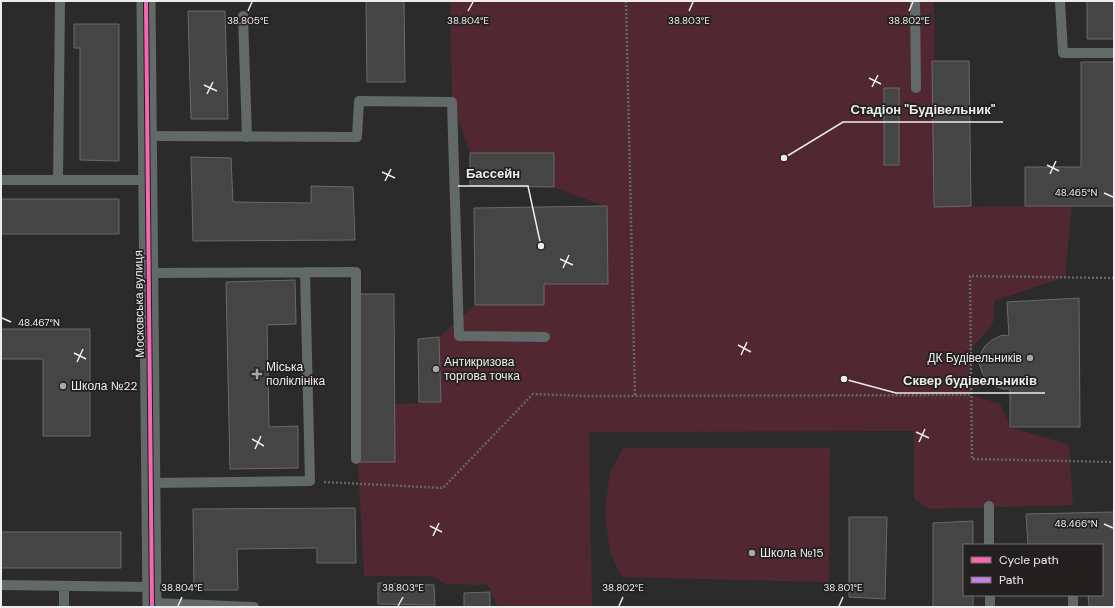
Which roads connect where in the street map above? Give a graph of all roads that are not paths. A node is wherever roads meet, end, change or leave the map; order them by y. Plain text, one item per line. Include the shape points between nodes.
1 (60, 1) edge
2 (146, 1) edge
3 (915, 1) edge
4 (1060, 1) edge
5 (243, 16) dead end
6 (1114, 53) edge
7 (916, 88) dead end
8 (147, 136) junction
9 (247, 137) junction
10 (1, 180) edge
11 (58, 180) junction
12 (148, 180) junction
13 (305, 272) junction
14 (148, 273) junction
15 (545, 338) dead end
16 (356, 459) dead end
17 (150, 483) junction
18 (989, 506) dead end
19 (989, 544) edge
20 (1, 585) edge
21 (64, 586) junction
22 (990, 596) edge
23 (1073, 596) edge
24 (151, 599) edge
25 (64, 607) edge
26 (242, 607) edge
27 (254, 607) edge
28 (990, 607) edge
29 (1073, 607) edge

1 - 11 lane
2 - 8 street, Московська вулиця
3 - 7 lane
4 - 6 lane via 1063,54
5 - 9 lane
8 - 9 lane
8 - 12 street, Московська вулиця
9 - 15 lane via 357,138 358,101 452,102 459,336
10 - 11 lane
11 - 12 lane
12 - 14 street, Московська вулиця
13 - 14 lane
13 - 16 lane via 356,272
13 - 17 lane via 310,482
14 - 17 street, Московська вулиця
17 - 24 street, Московська вулиця
18 - 19 lane
20 - 21 lane
21 - 24 lane
21 - 25 lane
22 - 28 lane
23 - 29 lane
24 - 26 lane
26 - 27 lane

